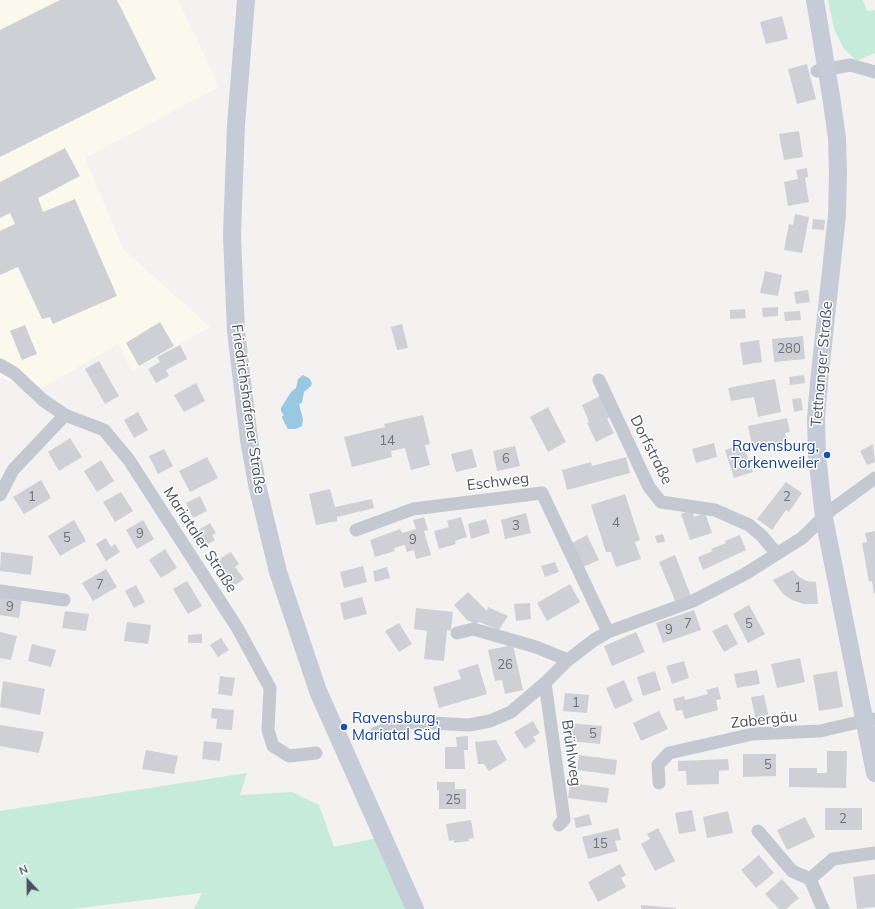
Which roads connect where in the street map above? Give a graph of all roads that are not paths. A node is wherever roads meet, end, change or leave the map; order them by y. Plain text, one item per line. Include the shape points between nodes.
1 (246, 0) edge
2 (815, 0) edge
3 (822, 70) junction
4 (875, 72) edge
5 (0, 365) edge
6 (599, 380) dead end
7 (65, 415) junction
8 (875, 478) edge
9 (0, 495) edge
10 (824, 518) junction
11 (356, 530) dead end
12 (777, 554) junction
13 (0, 592) edge
14 (64, 600) dead end
15 (457, 632) dead end
16 (608, 632) junction
17 (568, 660) junction
18 (545, 683) junction
19 (868, 720) junction
20 (376, 733) dead end
21 (316, 753) dead end
22 (875, 773) edge
23 (659, 783) dead end
24 (559, 825) dead end
25 (758, 831) dead end
26 (875, 853) edge
27 (810, 879) junction
28 (415, 909) edge
29 (823, 909) edge

1 - 28 main road, Friedrichshafener Straße via 236,125 232,235 236,331 249,440 258,489 278,572 315,684
2 - 3 main road, Tettnanger Straße
3 - 4 street via 850,65
3 - 10 main road, Tettnanger Straße via 837,138 838,172 837,215 816,419
5 - 7 street, Mariataler Straße
6 - 12 street, Dorfstraße via 648,487 661,502 715,510 748,525 762,536
7 - 9 street via 13,470
7 - 21 street, Mariataler Straße via 104,430 129,460 238,629 270,688 268,730 273,746 289,756
8 - 10 street
10 - 12 street via 802,538
10 - 19 main road, Tettnanger Straße
11 - 16 street, Eschweg via 414,509 542,493
12 - 16 street via 693,601
13 - 14 street
15 - 17 street via 473,629 536,647
16 - 17 street
17 - 18 street
18 - 20 street via 510,712 490,721 469,725 414,722
18 - 24 street, Brühlweg via 564,820
19 - 22 main road, Tettnanger Straße
19 - 23 street, Zabergäu via 820,731 753,734 669,753 658,765
25 - 27 street via 792,871
26 - 27 street via 833,859
27 - 29 street

